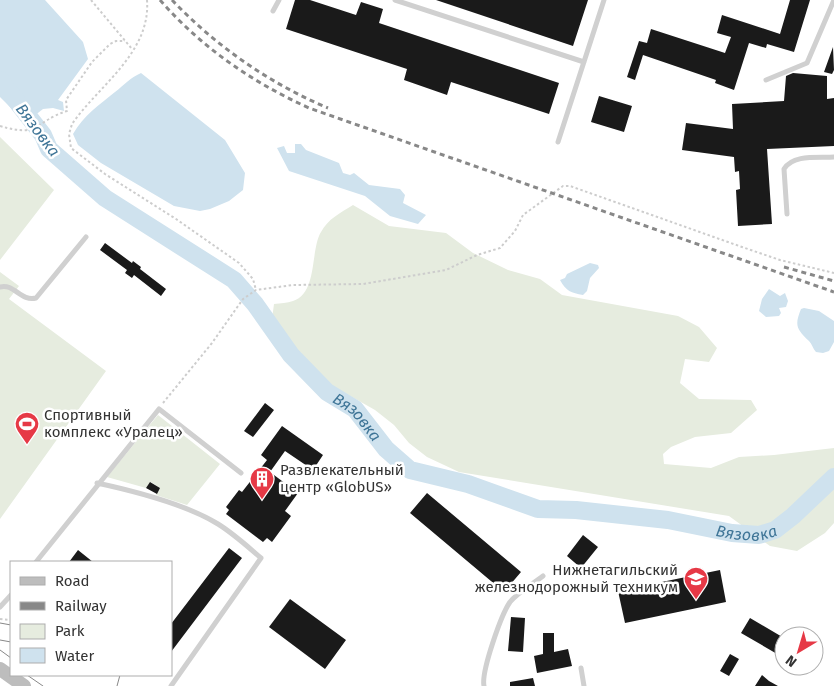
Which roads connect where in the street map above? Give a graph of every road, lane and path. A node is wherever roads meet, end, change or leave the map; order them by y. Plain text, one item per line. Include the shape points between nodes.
1 (91, 0) edge
2 (147, 0) edge
3 (279, 0) edge
4 (394, 0) edge
5 (604, 0) edge
6 (834, 0) edge
7 (274, 11) dead end
8 (125, 41) junction
9 (132, 49) junction
10 (584, 62) junction
11 (766, 80) dead end
12 (0, 126) edge
13 (558, 142) dead end
14 (834, 157) edge
15 (787, 214) dead end
16 (86, 237) dead end
17 (834, 273) edge
18 (0, 286) edge
19 (256, 290) junction
20 (159, 409) junction
21 (241, 473) dead end
22 (97, 483) junction
23 (37, 561) edge
24 (543, 576) dead end
25 (10, 596) edge
26 (0, 606) edge
27 (581, 668) dead end
28 (11, 676) edge
29 (24, 686) edge
30 (171, 686) edge
31 (484, 686) edge
32 (584, 686) edge

1 - 8 path
2 - 9 path via 144,25
3 - 7 lane
4 - 10 lane
5 - 10 lane
6 - 11 lane via 807,63
8 - 9 path
8 - 12 path via 110,44 92,62 66,100 67,111 51,116 33,131
9 - 19 path via 121,69 72,124 69,134 71,148 239,263 253,279
10 - 13 lane
14 - 15 lane via 793,160 787,164 784,169
16 - 18 lane via 41,296 27,299 10,288
17 - 19 path via 780,260 563,186 523,215 515,231 500,248 446,270 363,284 293,285
19 - 20 path via 243,299
20 - 21 lane
20 - 22 lane
22 - 23 lane
22 - 30 lane via 137,493 205,518 231,533 261,558
24 - 31 lane via 510,602 490,651 482,678
25 - 26 lane
27 - 32 lane
28 - 29 main road

